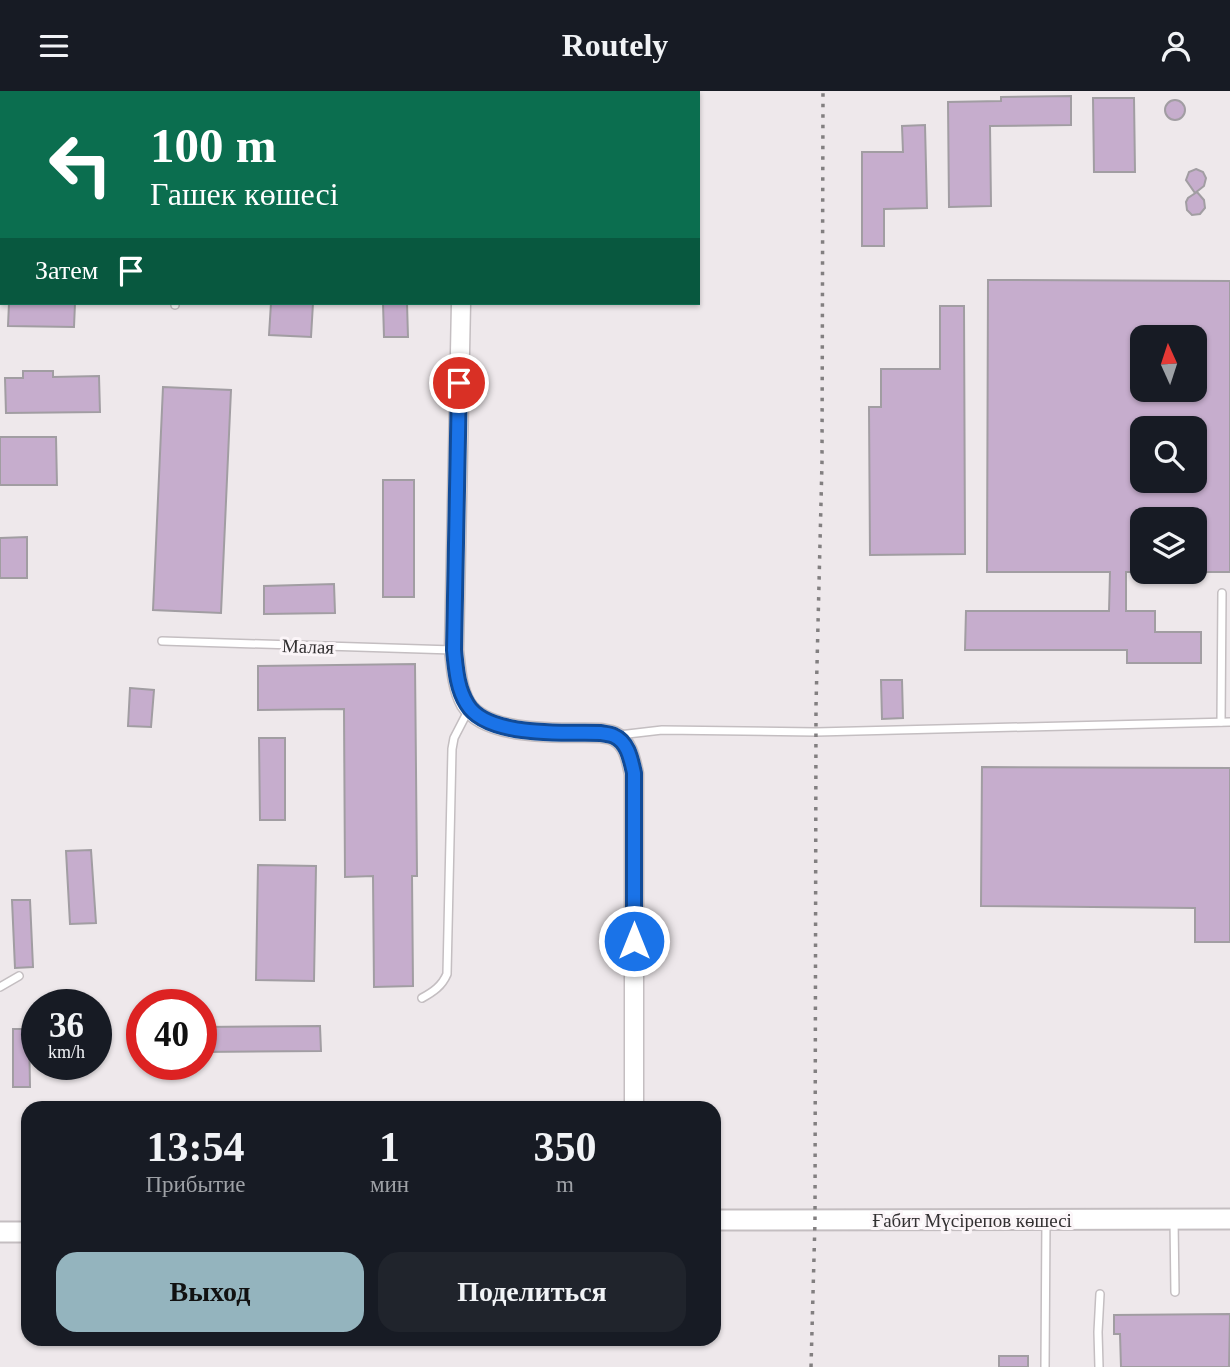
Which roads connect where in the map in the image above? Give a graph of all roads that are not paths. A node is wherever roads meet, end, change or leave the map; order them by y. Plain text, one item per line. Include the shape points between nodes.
1 (461, 305) edge
2 (1222, 593) dead end
3 (162, 641) dead end
4 (454, 650) junction
5 (470, 708) junction
6 (1226, 722) edge
7 (615, 736) junction
8 (19, 976) dead end
9 (0, 987) edge
10 (422, 998) dead end
11 (634, 1101) edge
12 (1174, 1219) junction
13 (1230, 1219) edge
14 (721, 1220) edge
15 (1046, 1220) junction
16 (0, 1232) edge
17 (21, 1232) edge
18 (1175, 1292) dead end
19 (1100, 1294) dead end
20 (1045, 1367) edge
21 (1099, 1367) edge

1 - 4 street
2 - 6 lane
3 - 4 lane, Малая
4 - 5 street via 460,688
5 - 7 street via 484,720 513,730
5 - 10 lane via 452,749 447,974 444,982
6 - 7 lane via 816,732 662,730
7 - 11 street via 631,756 634,773
8 - 9 lane
12 - 13 main road, Ғабит Мүсірепов көшесі
12 - 15 main road, Ғабит Мүсірепов көшесі
12 - 18 lane
14 - 15 main road, Ғабит Мүсірепов көшесі
15 - 20 lane
16 - 17 main road
19 - 21 lane

